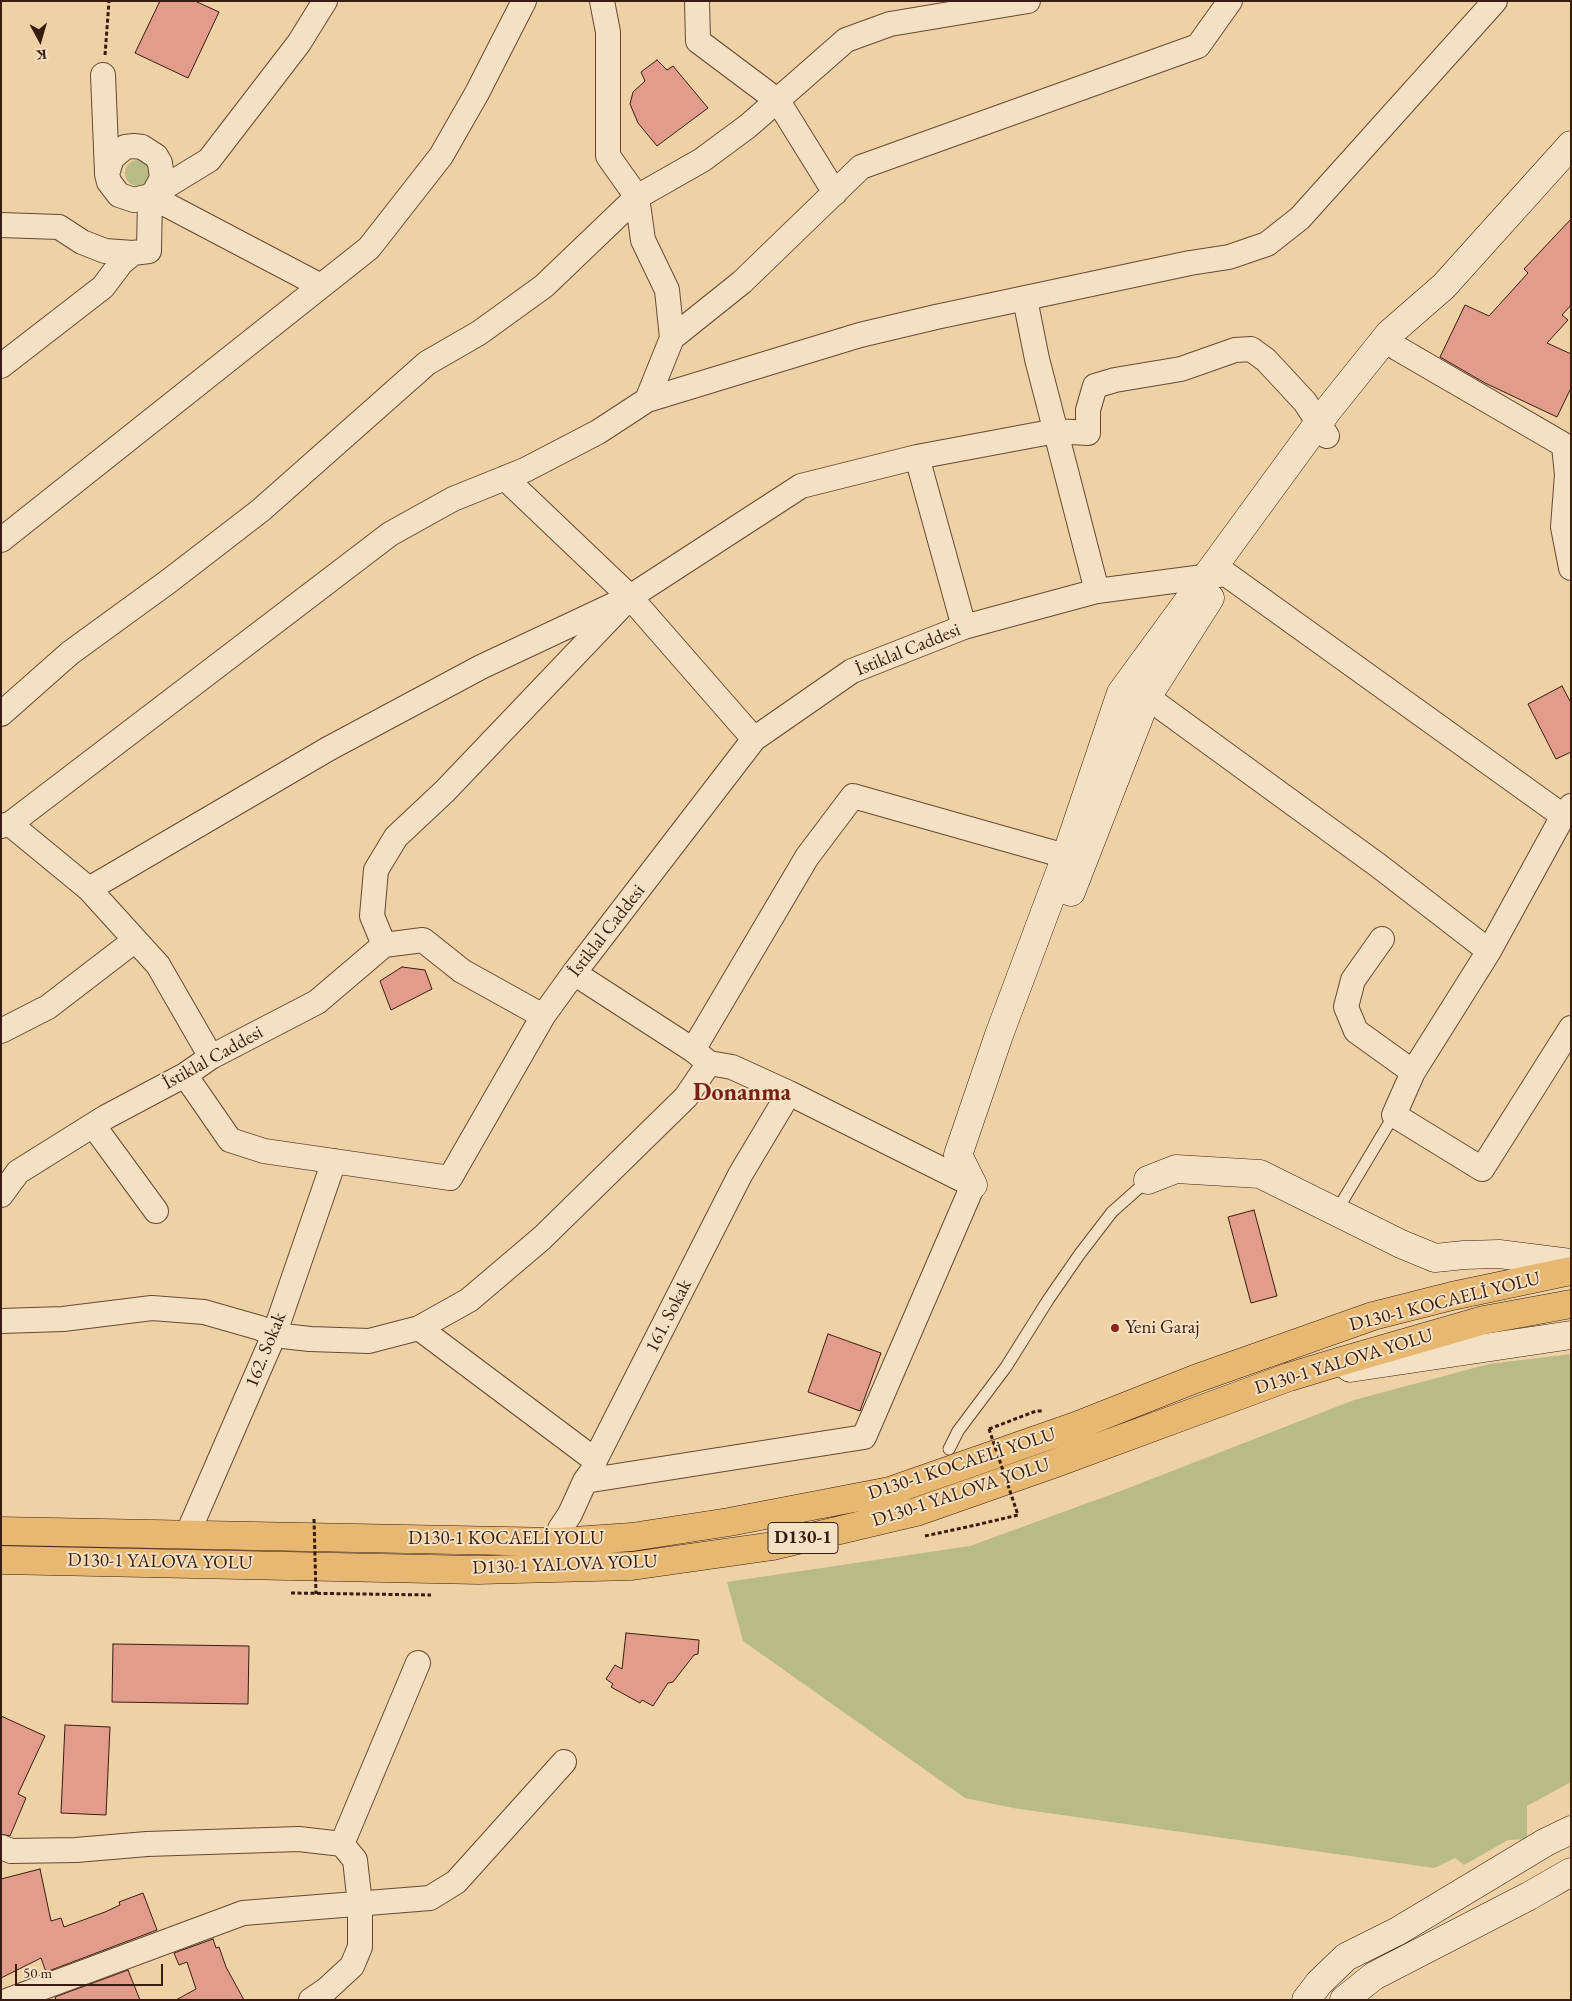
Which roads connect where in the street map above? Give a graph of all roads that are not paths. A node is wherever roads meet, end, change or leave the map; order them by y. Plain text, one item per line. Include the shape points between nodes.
1 (325, 1) edge
2 (524, 1) edge
3 (602, 1) edge
4 (697, 1) edge
5 (1028, 1) edge
6 (1230, 1) edge
7 (1495, 1) edge
8 (103, 75) road end
9 (778, 101) junction
10 (1571, 145) edge
11 (209, 160) junction
12 (1571, 162) edge
13 (160, 163) junction
14 (108, 174) junction
15 (835, 193) junction
16 (150, 196) junction
17 (637, 197) junction
18 (1, 225) edge
19 (133, 253) junction
20 (321, 286) junction
21 (1025, 299) junction
22 (672, 338) junction
23 (1391, 343) junction
24 (1, 366) edge
25 (647, 400) junction
26 (1323, 429) junction
27 (1056, 431) junction
28 (1567, 448) edge
29 (917, 457) junction
30 (504, 478) junction
31 (1, 540) edge
32 (1571, 568) edge
33 (1216, 575) junction
34 (1097, 591) junction
35 (630, 597) junction
36 (964, 627) junction
37 (1134, 695) junction
38 (1, 714) edge
39 (754, 740) junction
40 (1567, 811) edge
41 (6, 825) edge
42 (1075, 859) junction
43 (89, 890) junction
44 (1382, 939) dead end
45 (134, 941) junction
46 (384, 945) junction
47 (1489, 951) junction
48 (574, 973) junction
49 (543, 1016) junction
50 (1571, 1028) edge
51 (1, 1031) edge
52 (211, 1057) junction
53 (701, 1057) junction
54 (1413, 1072) junction
55 (185, 1075) junction
56 (789, 1093) junction
57 (1394, 1115) junction
58 (93, 1125) junction
59 (334, 1161) junction
60 (1148, 1180) joint
61 (973, 1185) junction
62 (1, 1195) edge
63 (156, 1211) dead end
64 (1336, 1212) junction
65 (1567, 1269) edge
66 (1571, 1304) edge
67 (1, 1321) edge
68 (419, 1328) junction
69 (274, 1335) junction
70 (1571, 1335) edge
71 (1289, 1377) junction
72 (949, 1449) dead end
73 (590, 1470) junction
74 (1, 1531) edge
75 (187, 1535) junction
76 (558, 1542) junction
77 (1, 1560) edge
78 (418, 1663) dead end
79 (564, 1762) dead end
80 (1571, 1830) edge
81 (1546, 1842) junction
82 (342, 1844) junction
83 (1, 1847) edge
84 (1569, 1873) edge
85 (360, 1904) junction
86 (9, 2000) edge
87 (311, 2000) edge
88 (1306, 2000) edge
89 (1344, 2000) edge

1 - 11 street via 299,43
2 - 20 street via 441,156 369,248
3 - 17 street via 608,32 608,156
4 - 9 street via 698,41
5 - 9 street via 890,24 846,40
6 - 15 street via 1198,46 861,167
7 - 21 street via 1344,172 1300,218 1267,244 1229,257
8 - 14 street
9 - 15 street
9 - 17 street via 702,160
10 - 23 street
11 - 13 street
11 - 16 street
12 - 23 street via 1456,290
13 - 14 street via 156,156 142,147 125,147 112,158
13 - 16 street via 162,178
14 - 16 street via 113,190 119,195 134,200
15 - 22 street via 742,282
16 - 19 street via 149,251
16 - 20 street
17 - 22 street via 643,240 667,290
17 - 38 street via 544,286 479,333 427,362 261,510 70,653
18 - 19 street via 59,227 82,242 105,251
19 - 24 street via 103,287
20 - 31 street
21 - 25 street via 860,336
21 - 27 street
22 - 25 street
23 - 26 street
23 - 28 street
25 - 30 street via 598,432
26 - 27 street via 1305,402 1266,360 1251,349 1235,350 1181,369 1095,386 1088,410 1088,434
26 - 33 street via 1268,511
27 - 29 street
27 - 34 street
28 - 32 street via 1563,527
29 - 35 street via 801,486
29 - 36 street
30 - 35 street
30 - 41 street via 453,499 390,534
33 - 34 street, İstiklal Caddesi
33 - 37 street
33 - 40 street
34 - 36 street, İstiklal Caddesi
35 - 39 street
35 - 43 street via 481,667 328,749
35 - 46 street via 445,791 396,837 376,870 372,916
36 - 39 street, İstiklal Caddesi via 852,672
37 - 42 street
37 - 47 street via 1379,866
39 - 48 street, İstiklal Caddesi
40 - 47 street
41 - 43 street
42 - 53 street via 853,796 807,858
42 - 61 street via 1004,1047 965,1164
43 - 45 street
44 - 54 street via 1353,980 1346,1007 1356,1031
45 - 51 street via 48,1007
45 - 52 street via 158,965
46 - 49 street via 423,940 462,971
46 - 52 street, İstiklal Caddesi via 317,1002
47 - 54 street
48 - 49 street, İstiklal Caddesi
48 - 53 street
49 - 59 street, İstiklal Caddesi via 450,1178
50 - 57 street via 1482,1169
52 - 55 street, İstiklal Caddesi
53 - 56 street
53 - 68 street via 686,1097 542,1238 469,1300
54 - 57 street
55 - 58 street, İstiklal Caddesi
55 - 59 street via 230,1140 264,1151
56 - 61 street
56 - 73 street, 161. Sokak via 740,1175
57 - 64 lane
58 - 62 street, İstiklal Caddesi via 18,1172
58 - 63 street
59 - 69 street, 162. Sokak
60 - 64 street via 1176,1169 1260,1174
60 - 72 lane via 1112,1212 1079,1255 1006,1367 958,1431
61 - 73 street via 864,1437
64 - 65 street via 1435,1258 1499,1254
65 - 76 highway, D130-1 KOCAELİ YOLU / D130-1 via 1373,1316 890,1491 632,1537
66 - 71 highway, D130-1 YALOVA YOLU / D130-1 via 1484,1320
67 - 69 street via 63,1319 152,1308 204,1312
68 - 69 street via 369,1341
68 - 73 street
69 - 75 street, 162. Sokak
70 - 71 street
71 - 77 highway, D130-1 YALOVA YOLU / D130-1 via 916,1512 773,1546 632,1566 478,1570
73 - 76 street, 161. Sokak via 560,1529
74 - 75 highway, D130-1 KOCAELİ YOLU / D130-1
75 - 76 highway, D130-1 KOCAELİ YOLU / D130-1
78 - 82 street
79 - 85 street via 456,1882 430,1898
80 - 81 street
81 - 84 street via 1541,1853 1548,1868
81 - 88 street via 1398,1931 1346,1957 1319,1982
82 - 83 street via 299,1839 76,1850 11,1851
82 - 85 street via 355,1860
84 - 89 street via 1374,1976
85 - 86 street via 243,1913
85 - 87 street via 360,1946 352,1966

